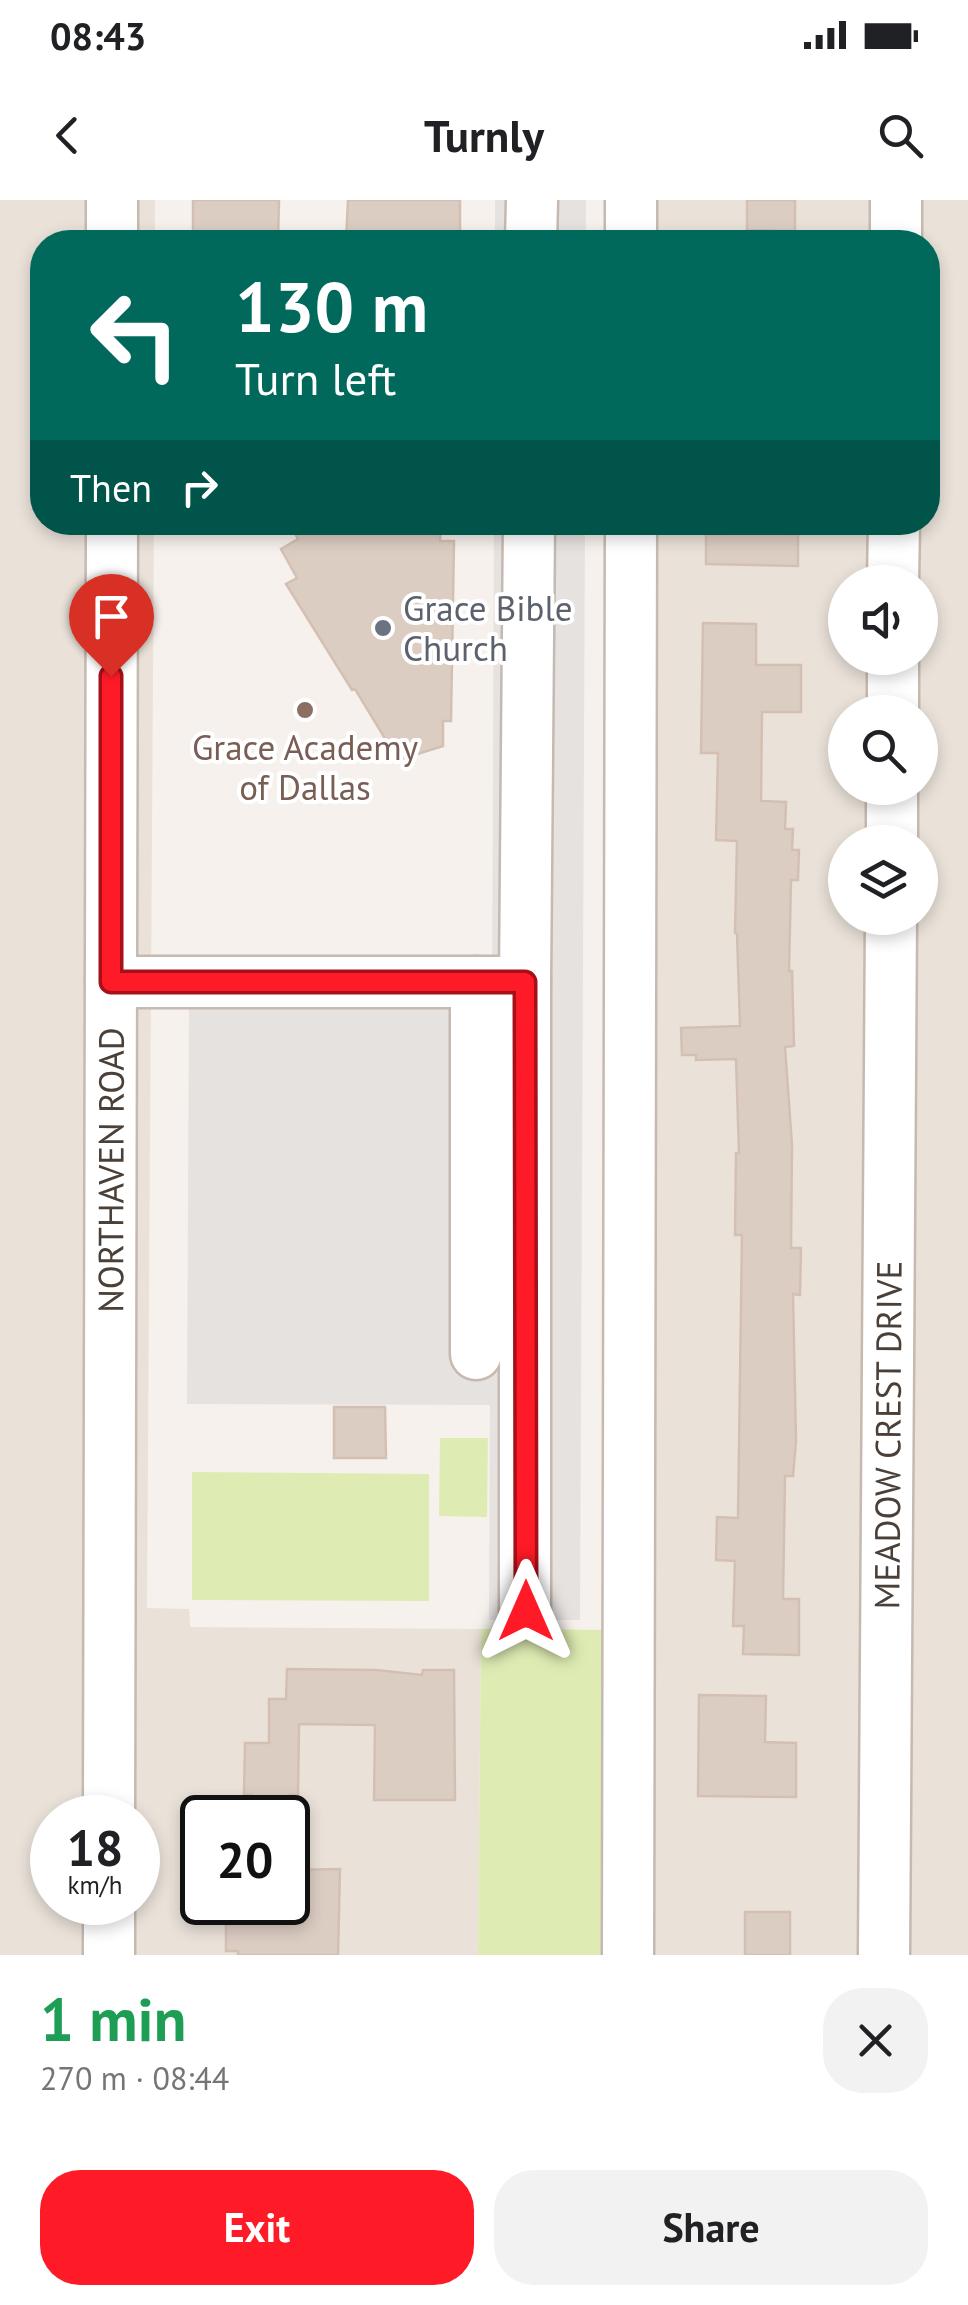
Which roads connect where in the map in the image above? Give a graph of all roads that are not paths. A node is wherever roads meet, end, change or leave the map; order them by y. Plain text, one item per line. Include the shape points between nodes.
1 (112, 200) edge
2 (532, 200) edge
3 (631, 200) edge
4 (896, 200) edge
5 (112, 230) edge
6 (532, 230) edge
7 (631, 230) edge
8 (896, 230) edge
9 (112, 535) edge
10 (528, 535) edge
11 (630, 535) edge
12 (894, 535) edge
13 (894, 565) edge
14 (891, 935) edge
15 (111, 982) junction
16 (501, 982) junction
17 (476, 1354) dead end
18 (526, 1611) dead end
19 (108, 1795) edge
20 (109, 1925) edge
21 (110, 1955) edge
22 (628, 1955) edge
23 (884, 1955) edge

1 - 5 street
2 - 6 street
3 - 7 street
4 - 8 street
9 - 15 street, NORTHAVEN ROAD
10 - 16 street
11 - 22 street
12 - 13 street
14 - 23 street, MEADOW CREST DRIVE
15 - 16 street
15 - 19 street, NORTHAVEN ROAD
16 - 17 street
16 - 18 street
20 - 21 street

